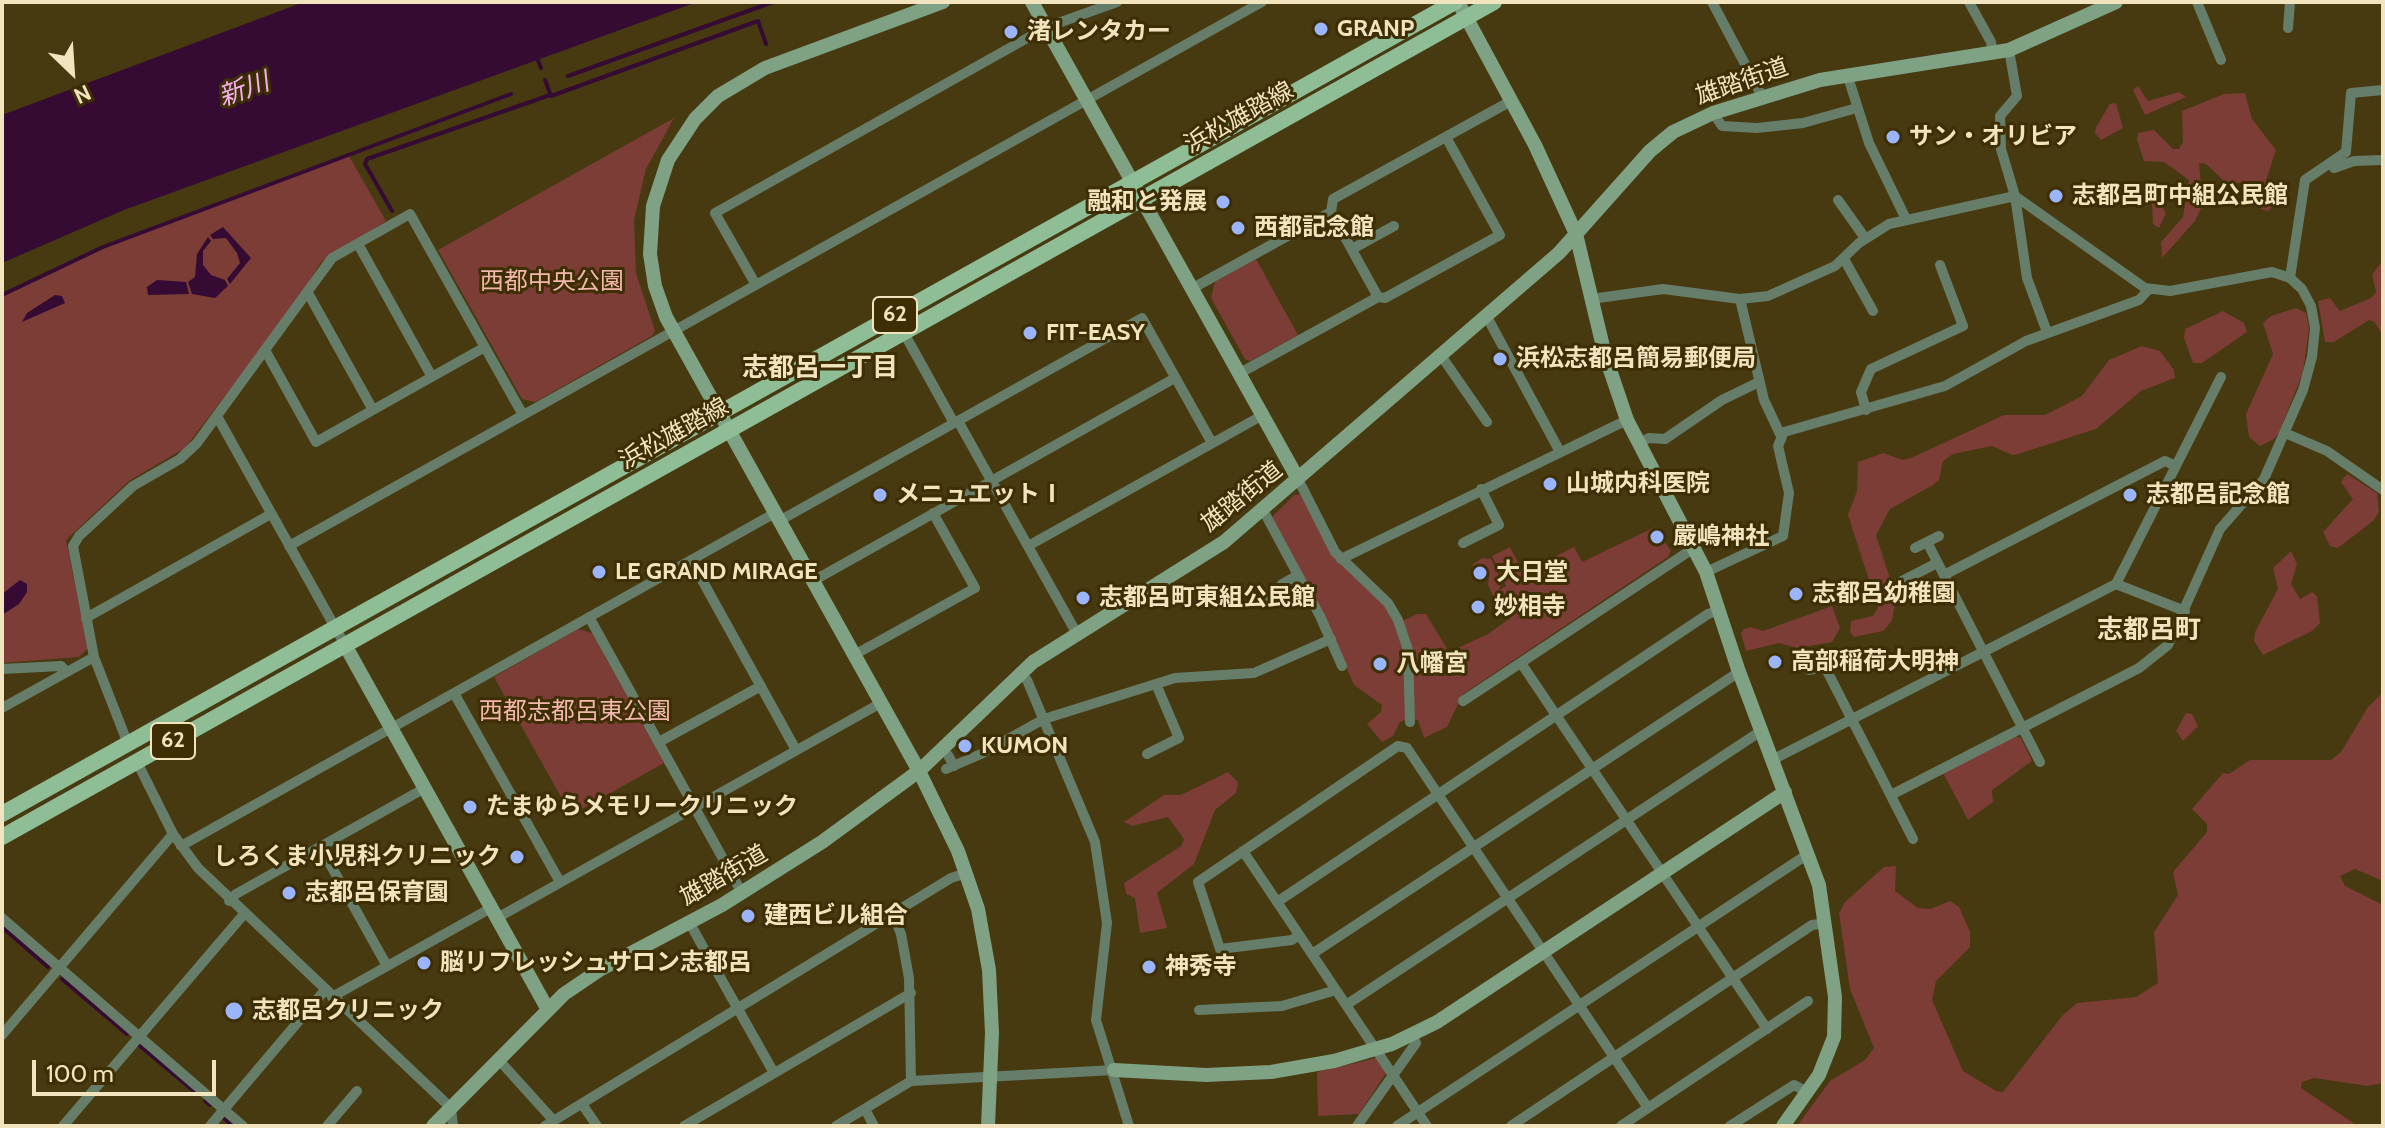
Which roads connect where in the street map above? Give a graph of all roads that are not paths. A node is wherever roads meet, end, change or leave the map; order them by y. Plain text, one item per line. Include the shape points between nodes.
1 (943, 2) edge
2 (1032, 2) edge
3 (1117, 2) edge
4 (1262, 2) edge
5 (1456, 2) edge
6 (1494, 2) edge
7 (1712, 2) edge
8 (1969, 2) edge
9 (2116, 2) edge
10 (2197, 2) edge
11 (2290, 2) edge
12 (1466, 18) junction
13 (1047, 27) junction
14 (2288, 28) dead end
15 (2009, 50) junction
16 (1993, 53) junction
17 (2221, 60) dead end
18 (1847, 74) junction
19 (2383, 90) edge
20 (1762, 96) junction
21 (1088, 99) junction
22 (1511, 101) junction
23 (1857, 108) junction
24 (1713, 113) junction
25 (1446, 137) junction
26 (2383, 160) edge
27 (2321, 168) junction
28 (1135, 182) junction
29 (2015, 196) junction
30 (1144, 199) junction
31 (1839, 207) dead end
32 (1331, 212) junction
33 (1905, 217) junction
34 (1394, 226) dead end
35 (1576, 234) junction
36 (1865, 238) junction
37 (358, 244) junction
38 (1352, 249) junction
39 (1844, 259) junction
40 (1940, 265) dead end
41 (2290, 278) junction
42 (756, 285) junction
43 (1193, 288) junction
44 (2149, 289) junction
45 (308, 293) junction
46 (1378, 297) junction
47 (1591, 299) junction
48 (1740, 299) junction
49 (1873, 311) dead end
50 (1487, 317) junction
51 (674, 331) junction
52 (2047, 332) junction
53 (904, 333) junction
54 (485, 347) junction
55 (265, 350) junction
56 (1442, 357) junction
57 (1240, 373) junction
58 (432, 377) junction
59 (1175, 378) junction
60 (1759, 382) junction
61 (2228, 394) dead end
62 (373, 410) junction
63 (1866, 410) junction
64 (719, 413) junction
65 (523, 415) junction
66 (1263, 415) junction
67 (218, 418) junction
68 (1627, 420) junction
69 (956, 422) junction
70 (1487, 422) dead end
71 (729, 430) junction
72 (2285, 433) junction
73 (1781, 436) junction
74 (1212, 443) junction
75 (1638, 443) junction
76 (1559, 450) junction
77 (2176, 466) junction
78 (1298, 479) junction
79 (991, 481) junction
80 (1481, 489) junction
81 (2383, 490) edge
82 (1263, 510) junction
83 (933, 513) junction
84 (271, 514) junction
85 (777, 517) junction
86 (1939, 536) dead end
87 (1927, 542) junction
88 (1463, 543) dead end
89 (289, 546) junction
90 (1028, 546) junction
91 (1694, 548) junction
92 (1915, 548) dead end
93 (1341, 559) junction
94 (691, 560) junction
95 (1937, 563) junction
96 (1706, 572) junction
97 (1298, 575) junction
98 (1944, 575) junction
99 (813, 581) junction
100 (1898, 583) dead end
101 (2116, 584) junction
102 (1264, 603) dead end
103 (1720, 610) junction
104 (2185, 611) junction
105 (589, 617) junction
106 (86, 618) junction
107 (335, 628) junction
108 (1077, 634) junction
109 (1331, 639) junction
110 (345, 645) junction
111 (1983, 652) junction
112 (854, 655) junction
113 (94, 657) junction
114 (1521, 663) junction
115 (1342, 666) dead end
116 (2, 669) edge
117 (1809, 670) dead end
118 (67, 672) junction
119 (1739, 672) junction
120 (1020, 673) junction
121 (1156, 684) junction
122 (761, 686) junction
123 (454, 693) junction
124 (1463, 701) dead end
125 (881, 703) junction
126 (2, 708) edge
127 (1556, 715) junction
128 (1044, 719) junction
129 (1852, 719) junction
130 (1410, 722) dead end
131 (391, 728) junction
132 (2022, 728) junction
133 (1761, 731) junction
134 (659, 742) junction
135 (128, 744) junction
136 (796, 750) junction
137 (1147, 754) dead end
138 (948, 755) dead end
139 (1772, 760) junction
140 (137, 762) junction
141 (2040, 762) dead end
142 (1591, 767) junction
143 (919, 771) junction
144 (425, 788) junction
145 (1785, 792) junction
146 (1438, 794) junction
147 (1891, 795) junction
148 (694, 807) junction
149 (2, 814) edge
150 (1626, 818) junction
151 (173, 834) junction
152 (2, 837) edge
153 (1913, 839) dead end
154 (181, 846) junction
155 (320, 846) junction
156 (1473, 846) junction
157 (1243, 851) junction
158 (1808, 854) junction
159 (1661, 872) junction
160 (967, 873) junction
161 (560, 882) junction
162 (742, 893) junction
163 (1507, 897) junction
164 (229, 901) junction
165 (1277, 902) junction
166 (494, 913) junction
167 (244, 914) junction
168 (893, 914) junction
169 (2, 918) edge
170 (689, 922) junction
171 (1826, 923) junction
172 (1697, 925) junction
173 (1299, 935) junction
174 (1543, 951) junction
175 (1312, 954) junction
176 (387, 966) junction
177 (59, 968) junction
178 (1732, 978) junction
179 (1336, 990) junction
180 (911, 993) junction
181 (328, 994) junction
182 (1808, 1001) dead end
183 (1579, 1004) junction
184 (1346, 1005) junction
185 (547, 1008) junction
186 (737, 1009) junction
187 (1199, 1010) dead end
188 (1767, 1029) junction
189 (2, 1035) edge
190 (1412, 1036) junction
191 (139, 1037) junction
192 (1376, 1050) junction
193 (1614, 1057) junction
194 (498, 1059) junction
195 (1114, 1070) junction
196 (774, 1073) junction
197 (1392, 1073) junction
198 (990, 1076) junction
199 (911, 1081) junction
200 (357, 1091) dead end
201 (1807, 1092) junction
202 (582, 1104) junction
203 (451, 1108) junction
204 (1648, 1108) junction
205 (224, 1109) junction
206 (866, 1111) junction
207 (1418, 1112) junction
208 (549, 1123) edge
209 (63, 1126) edge
210 (210, 1126) edge
211 (243, 1126) edge
212 (327, 1126) edge
213 (433, 1126) edge
214 (453, 1126) edge
215 (597, 1126) edge
216 (684, 1126) edge
217 (836, 1126) edge
218 (874, 1126) edge
219 (988, 1126) edge
220 (1129, 1126) edge
221 (1357, 1126) edge
222 (1397, 1126) edge
223 (1427, 1126) edge
224 (1511, 1126) edge
225 (1621, 1126) edge
226 (1730, 1126) edge
227 (1783, 1126) edge

1 - 51 street via 746,77 695,119 665,167 650,222 655,286
2 - 13 street
3 - 13 street
4 - 21 street
5 - 12 street
5 - 28 main road, 浜松雄踏線 / 62
6 - 12 main road, 浜松雄踏線 / 62
7 - 20 street
8 - 16 street
9 - 15 street, 雄踏街道
10 - 17 street
11 - 14 street
12 - 22 street
12 - 30 main road, 浜松雄踏線 / 62
13 - 21 street
13 - 42 street via 715,213
15 - 16 street, 雄踏街道
15 - 29 street via 2017,96 2001,113 2000,135
16 - 18 street, 雄踏街道
18 - 20 street, 雄踏街道
18 - 23 street
19 - 27 street via 2351,93 2346,152
20 - 24 street, 雄踏街道
21 - 28 street
21 - 42 street
22 - 25 street
22 - 35 street
23 - 24 street via 1803,123 1757,128 1722,126
23 - 33 street
24 - 35 street, 雄踏街道 via 1673,132 1650,151
25 - 32 street via 1333,199
25 - 46 street via 1500,235 1385,298
26 - 27 street
27 - 41 street via 2309,174 2302,188
28 - 30 street
28 - 64 main road, 浜松雄踏線 / 62
29 - 33 street
29 - 44 street
29 - 52 street via 2027,278
30 - 43 street
30 - 53 main road, 浜松雄踏線 / 62
31 - 36 street
32 - 38 street
32 - 43 street
33 - 36 street
34 - 38 street
35 - 47 street
35 - 50 street, 雄踏街道
36 - 39 street
37 - 45 street via 325,265
37 - 54 street via 410,214
37 - 58 street
38 - 46 street
39 - 48 street via 1782,293
39 - 49 street
40 - 63 street via 1963,326 1871,369 1861,392
41 - 44 street via 2258,273 2170,291
41 - 72 street via 2307,297 2315,328 2308,374
42 - 51 street
43 - 57 street
44 - 52 street via 2139,300
45 - 55 street
45 - 62 street
46 - 57 street
47 - 48 street via 1674,289
47 - 68 street
48 - 60 street
50 - 56 street, 雄踏街道
50 - 76 street
51 - 64 street
51 - 65 street
52 - 63 street via 1945,386
53 - 69 street
53 - 71 main road, 浜松雄踏線 / 62
54 - 58 street
54 - 65 street
55 - 62 street via 316,442
55 - 67 street
56 - 70 street
56 - 78 street, 雄踏街道
57 - 66 street
58 - 62 street
59 - 69 street via 1142,318
59 - 74 street
59 - 79 street
60 - 73 street
60 - 75 street via 1665,439
61 - 77 street via 2218,382
63 - 73 street
64 - 71 street
64 - 107 main road, 浜松雄踏線 / 62
65 - 89 street
66 - 74 street
66 - 78 street
67 - 84 street
67 - 106 street via 189,452 133,486 76,540 73,552
68 - 75 street
68 - 76 street
69 - 79 street
69 - 85 street
71 - 85 street
71 - 110 main road, 浜松雄踏線 / 62
72 - 81 street via 2323,448
72 - 104 street via 2258,488 2220,529
73 - 96 street via 1778,446 1789,493 1783,536
74 - 90 street
75 - 91 street
76 - 80 street
77 - 98 street via 2165,461
77 - 101 street
78 - 82 street, 雄踏街道
78 - 93 street
79 - 83 street
79 - 90 street
80 - 88 street via 1499,525
80 - 93 street
82 - 97 street
82 - 108 street, 雄踏街道 via 1199,560
83 - 99 street
83 - 112 street via 975,588
84 - 89 street
84 - 106 street
85 - 94 street
85 - 99 street
86 - 87 street
87 - 92 street
87 - 95 street
89 - 107 street
90 - 108 street
91 - 96 street
91 - 114 street
93 - 130 street via 1388,603 1398,620 1407,642
94 - 105 street
94 - 122 street
95 - 98 street
95 - 100 street
96 - 103 street
97 - 102 street
97 - 109 street
98 - 111 street
99 - 112 street
101 - 104 street
101 - 111 street
103 - 119 street
103 - 127 street
104 - 132 street via 2168,645 2150,662
105 - 123 street
105 - 134 street
106 - 113 street
107 - 110 street
107 - 135 main road, 浜松雄踏線 / 62
108 - 120 street, 雄踏街道
109 - 115 street
109 - 121 street via 1247,675 1185,677
110 - 131 street
110 - 140 main road, 浜松雄踏線 / 62
111 - 129 street
111 - 132 street
112 - 125 street
113 - 118 street
113 - 135 street
114 - 124 street
114 - 127 street
116 - 118 street via 61,666
117 - 129 street via 1831,666
118 - 126 street
119 - 133 street
119 - 142 street
120 - 128 street
120 - 143 street, 雄踏街道
121 - 128 street
121 - 137 street via 1179,738
122 - 134 street
122 - 136 street
123 - 131 street
123 - 161 street
125 - 136 street
125 - 143 street
127 - 142 street
127 - 146 street
128 - 138 street via 950,768
128 - 195 street via 1097,854 1107,923 1096,1020
129 - 139 street
129 - 147 street
131 - 144 street
131 - 154 street
132 - 141 street
132 - 147 street
133 - 139 street
133 - 150 street
134 - 148 street
135 - 149 main road, 浜松雄踏線 / 62
136 - 148 street
139 - 145 street
140 - 151 street
140 - 152 main road, 浜松雄踏線 / 62
142 - 150 street
142 - 156 street
143 - 160 street
143 - 162 street, 雄踏街道
144 - 155 street
144 - 166 street
145 - 158 street
145 - 159 street
146 - 156 street
146 - 157 street via 1407,748 1398,746
146 - 165 street
147 - 153 street
148 - 161 street
148 - 162 street
150 - 159 street
150 - 163 street
151 - 154 street
151 - 177 street
154 - 164 street
155 - 164 street
155 - 176 street
156 - 163 street
156 - 175 street
157 - 165 street
157 - 173 street via 1198,882 1220,949
158 - 171 street
158 - 172 street
159 - 172 street
159 - 174 street
160 - 168 street
160 - 198 street via 989,970
161 - 166 street
162 - 170 street, 雄踏街道
163 - 174 street
163 - 184 street
164 - 167 street
165 - 173 street
166 - 176 street
166 - 185 street
167 - 181 street
167 - 191 street
168 - 180 street
168 - 186 street
169 - 177 street
170 - 185 street, 雄踏街道 via 601,969
170 - 186 street
171 - 178 street via 1812,925
171 - 201 street via 1836,1024 1825,1063
172 - 178 street
172 - 183 street
173 - 175 street
174 - 183 street
174 - 190 street
175 - 179 street
176 - 181 street
177 - 189 street
177 - 191 street
178 - 188 street
178 - 193 street
179 - 184 street
179 - 187 street via 1282,1006
180 - 196 street
180 - 199 street
181 - 203 street
181 - 205 street
182 - 188 street
183 - 193 street
183 - 207 street
184 - 192 street
185 - 194 street, 雄踏街道
186 - 196 street
186 - 202 street
188 - 204 street
190 - 192 street
190 - 197 street via 1416,1043
191 - 205 street
191 - 209 street
192 - 195 street via 1249,1074
192 - 197 street
193 - 204 street
193 - 224 street
194 - 203 street, 雄踏街道
194 - 208 street
195 - 198 street
195 - 220 street
196 - 216 street
197 - 207 street
197 - 221 street
198 - 199 street
198 - 219 street
199 - 206 street
200 - 212 street
201 - 226 street via 1794,1085
201 - 227 street
202 - 208 street
202 - 215 street
203 - 213 street, 雄踏街道
203 - 214 street
204 - 225 street
205 - 210 street
205 - 211 street
206 - 217 street
206 - 218 street
207 - 222 street
207 - 223 street

